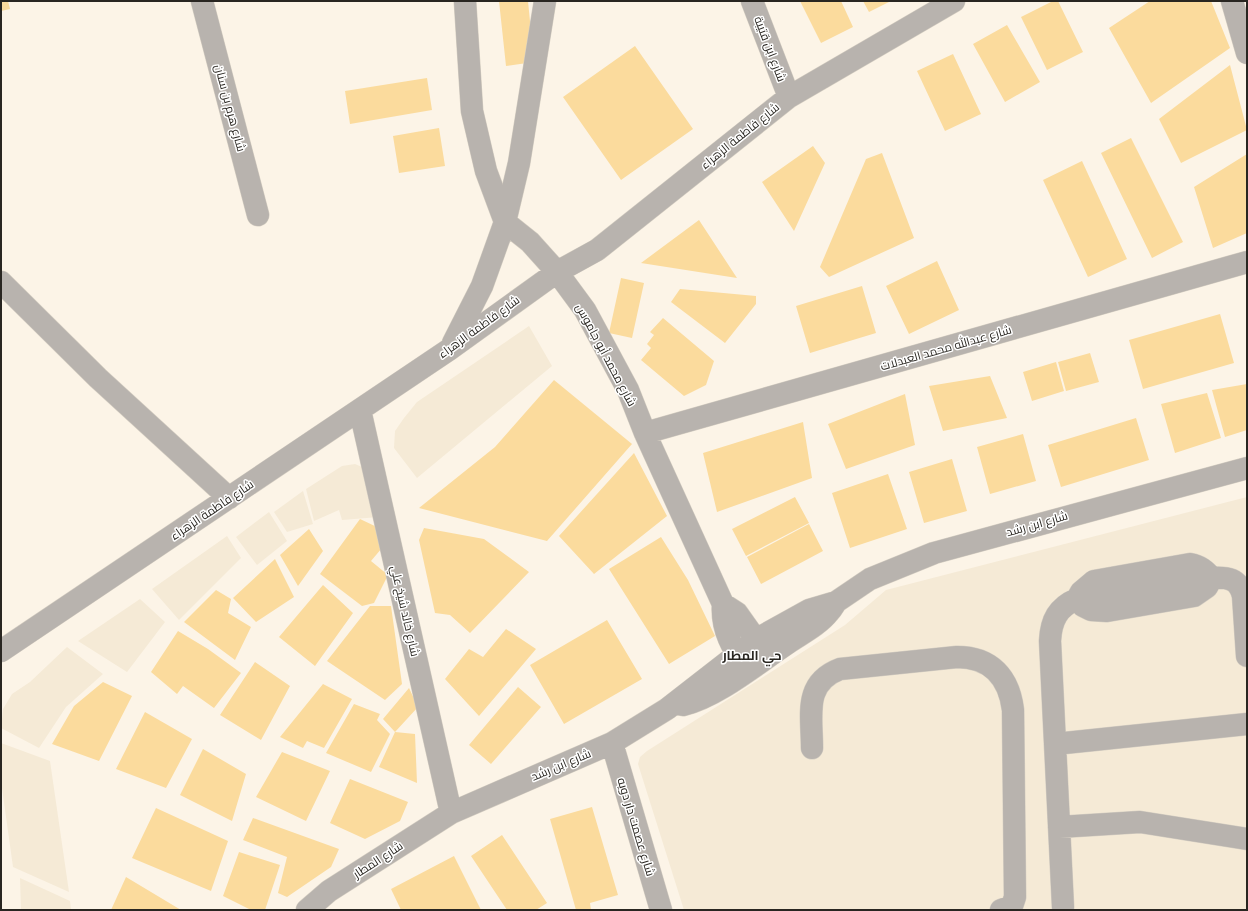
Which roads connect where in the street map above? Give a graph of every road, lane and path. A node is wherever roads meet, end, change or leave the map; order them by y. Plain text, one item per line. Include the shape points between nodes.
1 (202, 1) edge
2 (464, 1) edge
3 (545, 1) edge
4 (752, 1) edge
5 (954, 1) edge
6 (1232, 1) edge
7 (1244, 25) edge
8 (1247, 53) edge
9 (789, 97) junction
10 (258, 215) dead end
11 (505, 222) junction
12 (1247, 262) edge
13 (557, 272) junction
14 (1, 282) edge
15 (450, 349) junction
16 (360, 410) junction
17 (645, 433) junction
18 (1247, 468) edge
19 (229, 498) junction
20 (724, 604) junction
21 (762, 648) junction
22 (1, 650) edge
23 (1247, 656) edge
24 (741, 662) junction
25 (1247, 724) edge
26 (612, 743) junction
27 (1056, 744) junction
28 (812, 748) dead end
29 (451, 813) junction
30 (1059, 827) junction
31 (1247, 839) edge
32 (1063, 907) dead end
33 (307, 910) edge
34 (661, 910) edge
35 (1001, 910) edge

1 - 10 street, شارع هرم بن سنان
2 - 11 street via 472,111 486,171
3 - 11 street via 520,163
4 - 9 street, شارع ابن قتيبة
5 - 9 street, شارع فاطمة الزهراء
6 - 7 street
7 - 8 street
9 - 13 street, شارع فاطمة الزهراء via 597,250
11 - 13 street, شارع محمد أبو جاموس via 530,242
11 - 15 street via 482,286
12 - 17 street, شارع عبدالله محمد العبدلات
13 - 15 street, شارع فاطمة الزهراء
13 - 17 street, شارع محمد أبو جاموس via 585,310 628,390
14 - 19 street via 98,378
15 - 16 street, شارع فاطمة الزهراء
16 - 19 street, شارع فاطمة الزهراء
16 - 29 street, شارع خالد شيخ علي
17 - 20 street, شارع محمد أبو جاموس
18 - 21 street, شارع ابن رشد via 934,553 870,579 836,602 809,610
19 - 22 street, شارع فاطمة الزهراء
20 - 21 street, شارع محمد أبو جاموس via 737,614
20 - 24 street, شارع محمد أبو جاموس via 723,626
21 - 24 street, شارع ابن رشد
23 - 27 street via 1241,588 1230,578 1212,578 1077,599 1060,609 1053,619 1050,630
24 - 26 street, شارع ابن رشد
25 - 27 street
26 - 29 street, شارع ابن رشد
26 - 34 street, شارع عصمت دار دويه
27 - 30 street
28 - 35 street via 814,691 820,680 829,673 840,669 958,657 971,657 983,661 994,669 1005,680 1011,694 1013,710 1015,897 1012,906
29 - 33 street, شارع المطار via 328,891
30 - 31 street via 1140,822
30 - 32 street

